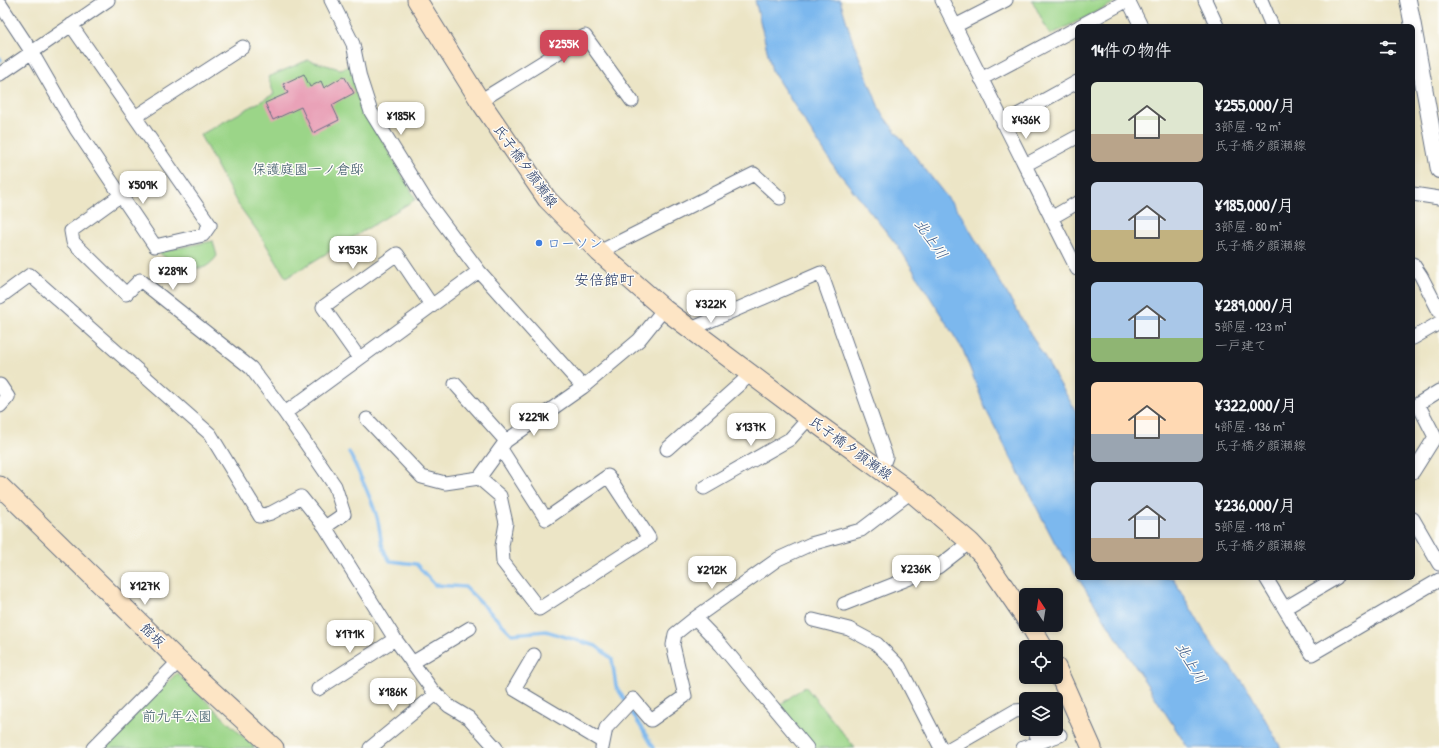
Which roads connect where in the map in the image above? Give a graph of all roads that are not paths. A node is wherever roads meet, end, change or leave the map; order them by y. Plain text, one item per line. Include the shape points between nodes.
1 (108, 0) edge
2 (331, 0) edge
3 (417, 0) edge
4 (942, 0) edge
5 (1006, 0) edge
6 (1128, 0) edge
7 (1204, 0) edge
8 (1261, 0) edge
9 (1408, 0) edge
10 (0, 4) edge
11 (1084, 24) edge
12 (1140, 24) edge
13 (1216, 24) edge
14 (1271, 24) edge
15 (1413, 24) edge
16 (71, 25) junction
17 (955, 26) junction
18 (1075, 29) edge
19 (1415, 37) edge
20 (243, 47) dead end
21 (32, 52) junction
22 (0, 74) edge
23 (981, 79) junction
24 (1075, 83) edge
25 (480, 101) junction
26 (632, 101) dead end
27 (135, 117) junction
28 (1003, 123) junction
29 (1075, 138) edge
30 (1025, 165) junction
31 (1439, 170) edge
32 (1415, 194) edge
33 (121, 195) junction
34 (780, 198) dead end
35 (1439, 198) edge
36 (1075, 204) edge
37 (1051, 218) junction
38 (598, 252) junction
39 (1075, 263) edge
40 (479, 271) junction
41 (1417, 278) edge
42 (0, 297) edge
43 (432, 306) junction
44 (664, 309) junction
45 (1439, 311) edge
46 (1439, 323) edge
47 (691, 329) junction
48 (1415, 337) edge
49 (359, 358) junction
50 (751, 374) junction
51 (455, 384) dead end
52 (0, 385) edge
53 (583, 387) junction
54 (1439, 391) edge
55 (0, 406) edge
56 (284, 413) junction
57 (809, 418) junction
58 (367, 419) dead end
59 (503, 445) junction
60 (668, 449) dead end
61 (1415, 469) edge
62 (882, 470) junction
63 (479, 478) junction
64 (0, 486) edge
65 (704, 488) dead end
66 (911, 492) junction
67 (1415, 527) edge
68 (325, 528) junction
69 (970, 542) junction
70 (1439, 564) edge
71 (1267, 580) edge
72 (1333, 580) edge
73 (1439, 580) edge
74 (844, 604) dead end
75 (1284, 608) junction
76 (1019, 609) edge
77 (695, 618) junction
78 (813, 620) dead end
79 (470, 628) dead end
80 (395, 639) junction
81 (534, 655) dead end
82 (179, 661) junction
83 (412, 663) junction
84 (1063, 683) edge
85 (318, 689) dead end
86 (436, 694) junction
87 (1019, 711) edge
88 (1037, 736) edge
89 (1055, 736) edge
90 (1039, 742) junction
91 (603, 745) edge
92 (93, 748) edge
93 (274, 748) edge
94 (370, 748) edge
95 (496, 748) edge
96 (807, 748) edge
97 (941, 748) edge
98 (951, 748) edge
99 (1023, 748) edge
100 (1092, 748) edge

1 - 16 street
2 - 40 street via 353,44 371,112 425,199
3 - 25 main road, 氏子橋夕顔瀬線
4 - 17 street
5 - 17 street
6 - 11 street
6 - 12 street
7 - 13 street
8 - 14 street
9 - 15 street
10 - 21 street
16 - 21 street
16 - 27 street
17 - 23 street
18 - 23 street
19 - 31 street
20 - 27 street
21 - 22 street
21 - 33 street via 76,129
23 - 28 street
24 - 28 street
25 - 26 street via 585,36
25 - 38 main road, 氏子橋夕顔瀬線 via 547,199
27 - 33 street via 210,225 203,235 155,246
28 - 30 street
29 - 30 street
30 - 37 street
32 - 35 street
33 - 56 street via 71,231 74,242 126,294 140,280 252,368
34 - 38 street via 754,174
36 - 37 street
37 - 39 street
38 - 44 main road, 氏子橋夕顔瀬線
40 - 43 street
40 - 53 street
41 - 45 street
42 - 68 street via 30,275 210,434 260,516 301,497
43 - 49 street
43 - 49 street via 397,254 323,307
44 - 47 main road, 氏子橋夕顔瀬線
44 - 53 street via 639,340
46 - 48 street
47 - 50 main road, 氏子橋夕顔瀬線
47 - 62 street via 821,273 886,456
49 - 56 street
50 - 57 main road, 氏子橋夕顔瀬線
50 - 60 street
51 - 59 street
52 - 55 street via 8,397
53 - 59 street
54 - 61 street via 1418,404 1435,437
56 - 68 street via 335,486 344,514
57 - 62 main road, 氏子橋夕顔瀬線
57 - 65 street via 790,439
58 - 63 street via 422,477 444,483
59 - 63 street
59 - 63 street via 546,519 608,476 649,538 539,609 503,562 502,546 506,523 500,496
62 - 66 main road, 氏子橋夕顔瀬線
64 - 82 main road, 館坂
66 - 69 main road, 氏子橋夕顔瀬線
66 - 77 street via 861,530 811,544 778,559
67 - 70 street
68 - 80 street
69 - 74 street via 938,567
69 - 76 main road, 氏子橋夕顔瀬線 via 983,556
71 - 75 street
72 - 75 street
73 - 75 street via 1312,654
77 - 91 street via 675,634 672,645 686,696 651,720 633,699 606,728
77 - 96 street via 722,645
78 - 97 street via 849,629 877,644 899,666
79 - 83 street
80 - 83 street
80 - 85 street
81 - 91 street via 514,689
82 - 92 street
82 - 93 main road, 館坂
83 - 86 street
84 - 100 main road
86 - 94 street
86 - 95 street via 449,706 469,718
87 - 98 street
88 - 90 street
89 - 90 street
90 - 99 street

